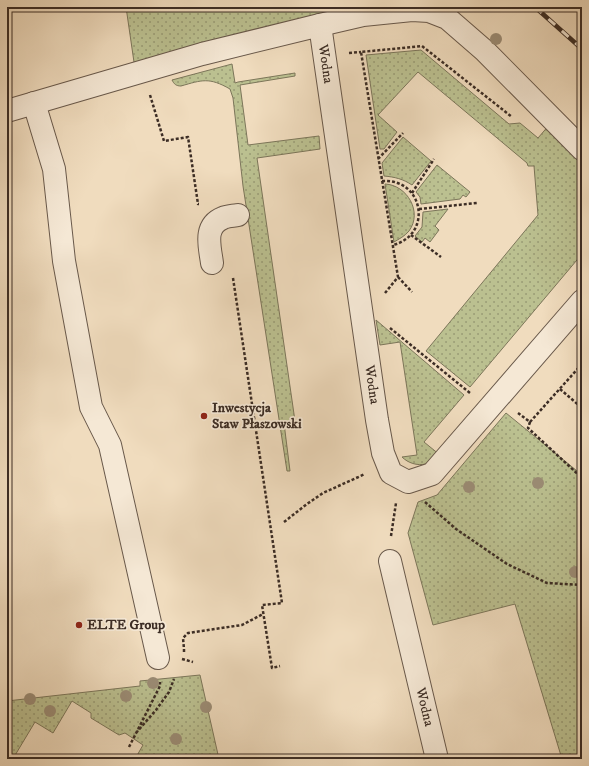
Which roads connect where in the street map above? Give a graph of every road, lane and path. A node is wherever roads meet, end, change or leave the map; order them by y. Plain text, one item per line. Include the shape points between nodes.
1 (320, 25) junction
2 (148, 89) dead end
3 (34, 103) junction
4 (7, 111) edge
5 (512, 117) dead end
6 (403, 134) dead end
7 (582, 149) edge
8 (378, 159) junction
9 (434, 159) dead end
10 (382, 181) junction
11 (412, 193) junction
12 (477, 203) dead end
13 (419, 209) junction
14 (231, 217) joint
15 (411, 235) junction
16 (392, 245) junction
17 (441, 257) dead end
18 (222, 267) joint
19 (398, 277) junction
20 (412, 292) dead end
21 (381, 298) dead end
22 (582, 301) edge
23 (385, 323) dead end
24 (582, 364) edge
25 (560, 389) junction
26 (494, 403) junction
27 (582, 408) edge
28 (530, 422) junction
29 (388, 464) junction
30 (582, 478) edge
31 (408, 482) junction
32 (284, 522) dead end
33 (390, 560) joint
34 (582, 585) edge
35 (264, 614) junction
36 (158, 658) joint
37 (179, 665) dead end
38 (280, 666) dead end
39 (174, 678) dead end
40 (136, 734) junction
41 (129, 747) dead end
42 (437, 759) edge

1 - 3 street, Wodna via 202,54
1 - 7 street, Wodna via 364,15 412,10 429,11 447,18 485,51
1 - 29 street, Wodna via 377,420
2 - 14 path via 164,141 188,137 198,204 221,200
3 - 4 street, Wodna
3 - 36 street via 54,169 64,261 91,407 110,445
5 - 8 path via 422,46 361,52
6 - 8 path
8 - 10 path
9 - 11 path
10 - 11 path via 396,182
10 - 16 path
11 - 13 path
12 - 13 path
13 - 15 path via 418,221
14 - 18 street via 214,223 209,234 209,241
15 - 16 path
15 - 17 path
16 - 19 path
18 - 35 path via 282,603 262,605
19 - 20 path
19 - 21 path
22 - 26 street
23 - 26 path
24 - 25 path
25 - 27 path
25 - 28 path
26 - 28 path
26 - 31 street via 432,474
28 - 30 path via 528,428
29 - 31 street, Wodna via 391,473
29 - 32 path via 323,493
31 - 33 path via 396,502
31 - 34 path via 428,506 507,564 547,582
33 - 42 street, Wodna
35 - 37 path via 242,625 188,633 183,638 184,649
35 - 38 path via 272,668
36 - 40 path via 160,686
39 - 40 path via 169,692
40 - 41 path

